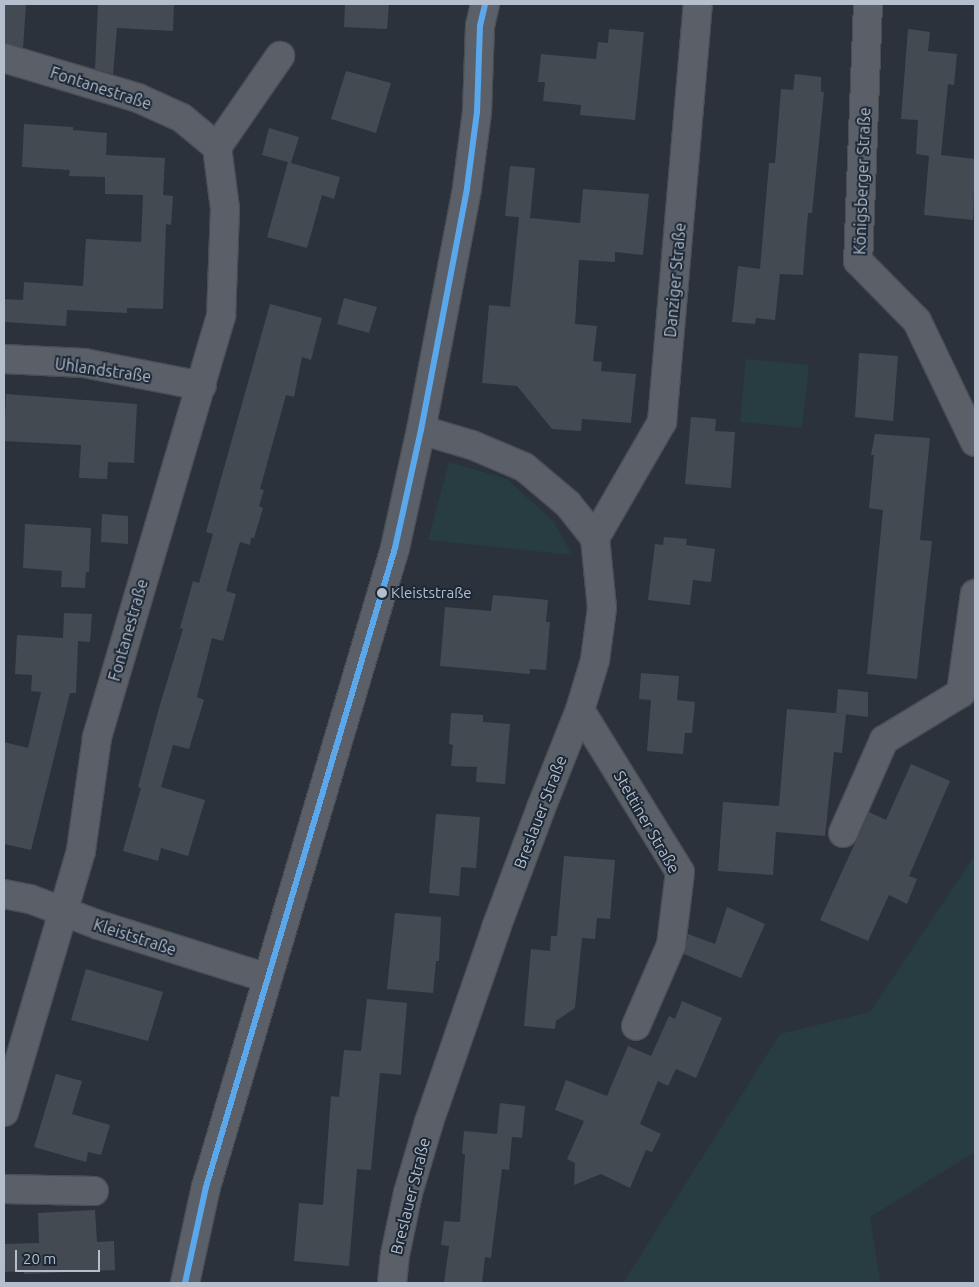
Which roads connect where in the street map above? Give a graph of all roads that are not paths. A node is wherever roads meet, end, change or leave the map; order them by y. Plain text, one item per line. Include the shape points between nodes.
1 (485, 4) edge
2 (698, 4) edge
3 (868, 4) edge
4 (280, 56) dead end
5 (4, 58) edge
6 (217, 147) junction
7 (4, 359) edge
8 (202, 386) junction
9 (421, 430) junction
10 (975, 442) edge
11 (594, 538) junction
12 (975, 594) edge
13 (580, 710) junction
14 (843, 833) dead end
15 (4, 894) edge
16 (63, 912) junction
17 (267, 978) junction
18 (636, 1026) dead end
19 (4, 1112) edge
20 (4, 1189) edge
21 (94, 1191) dead end
22 (186, 1283) edge
23 (392, 1283) edge

1 - 9 street via 478,52 477,112 466,188
2 - 11 street, Danziger Straße via 662,422
3 - 10 street, Königsberger Straße via 858,261 917,321
4 - 6 street
5 - 6 street, Fontanestraße via 138,98 182,118
6 - 8 street, Fontanestraße via 226,209 221,316
7 - 8 street, Uhlandstraße via 84,363
8 - 16 street, Fontanestraße via 189,418 97,738 81,851
9 - 11 street via 472,445 524,467 568,504
9 - 17 street via 395,548
11 - 13 street, Breslauer Straße via 602,608 595,660
12 - 14 street via 961,693 884,740
13 - 18 street, Stettiner Straße via 680,872 671,945
13 - 23 street, Breslauer Straße via 496,928 429,1122 408,1193 394,1255
15 - 16 street, Kleiststraße via 30,899
16 - 17 street, Kleiststraße
16 - 19 street, Fontanestraße
17 - 22 street via 206,1187
20 - 21 street

